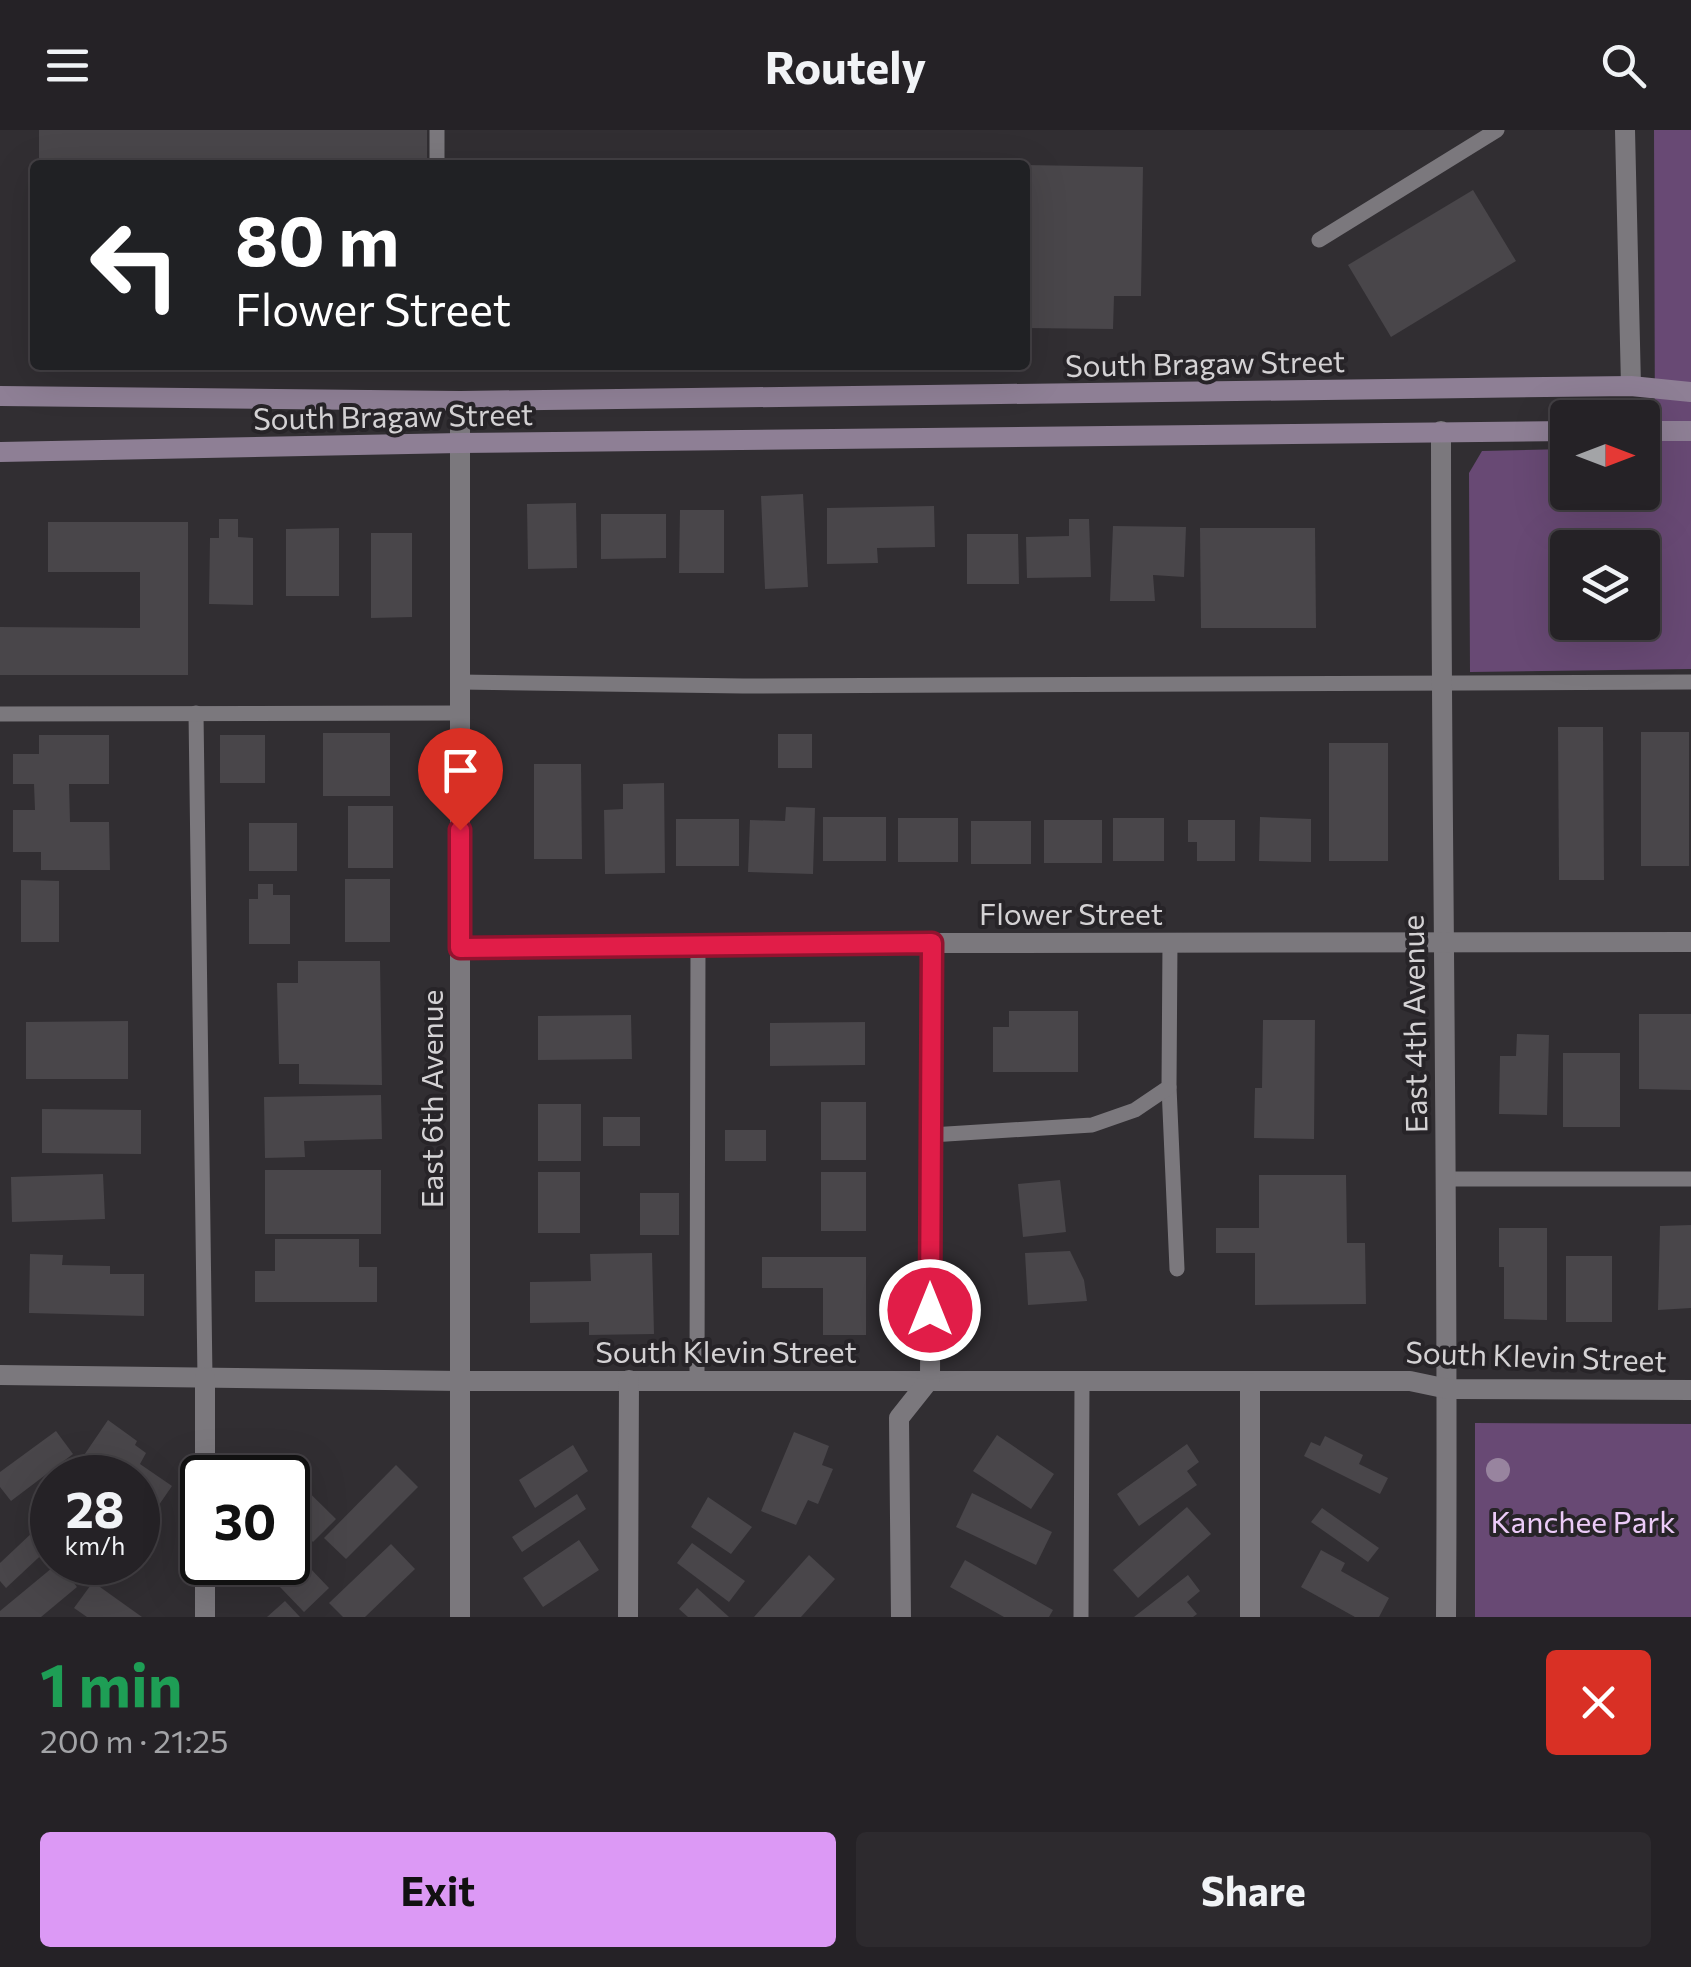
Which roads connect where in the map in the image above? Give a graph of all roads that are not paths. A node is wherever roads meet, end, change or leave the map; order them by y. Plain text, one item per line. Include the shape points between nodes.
1 (437, 130) edge
2 (1497, 130) edge
3 (1625, 130) edge
4 (437, 160) edge
5 (1319, 240) dead end
6 (1630, 386) junction
7 (1691, 392) edge
8 (0, 396) edge
9 (460, 402) junction
10 (1441, 431) junction
11 (1550, 431) edge
12 (1660, 431) edge
13 (1691, 431) edge
14 (460, 443) junction
15 (0, 452) edge
16 (460, 682) junction
17 (1691, 682) edge
18 (1442, 685) junction
19 (196, 713) junction
20 (460, 713) junction
21 (0, 714) edge
22 (1170, 942) junction
23 (1691, 942) edge
24 (932, 943) junction
25 (1442, 943) junction
26 (698, 945) junction
27 (460, 948) junction
28 (1169, 1088) junction
29 (931, 1135) junction
30 (1445, 1178) junction
31 (1691, 1179) edge
32 (1177, 1270) dead end
33 (0, 1375) edge
34 (206, 1378) junction
35 (930, 1379) junction
36 (460, 1380) junction
37 (629, 1380) junction
38 (696, 1380) junction
39 (1082, 1381) junction
40 (1250, 1384) junction
41 (1448, 1388) junction
42 (1691, 1390) edge
43 (205, 1455) edge
44 (205, 1585) edge
45 (205, 1617) edge
46 (460, 1617) edge
47 (628, 1617) edge
48 (901, 1617) edge
49 (1081, 1617) edge
50 (1250, 1617) edge
51 (1446, 1617) edge

1 - 4 lane
2 - 5 lane
3 - 6 street
6 - 7 main road, South Bragaw Street
6 - 9 main road, South Bragaw Street
8 - 9 main road, South Bragaw Street
9 - 14 street, East 6th Avenue
10 - 11 main road, South Bragaw Street
10 - 14 main road, South Bragaw Street
10 - 18 street, East 4th Avenue
12 - 13 main road
14 - 15 main road, South Bragaw Street
14 - 16 street, East 6th Avenue
16 - 18 lane
16 - 20 street, East 6th Avenue
17 - 18 lane
18 - 25 street, East 4th Avenue
19 - 20 lane
19 - 21 lane
19 - 34 lane
20 - 27 street, East 6th Avenue
22 - 24 street, Flower Street
22 - 25 street, Flower Street
22 - 28 lane
23 - 25 street, Flower Street
24 - 26 street, Flower Street
24 - 29 street
25 - 30 street, East 4th Avenue
26 - 27 street, Flower Street
26 - 38 lane
27 - 36 street, East 6th Avenue
28 - 29 lane via 1135,1110 1092,1125
28 - 32 lane
29 - 35 street
30 - 31 lane
30 - 41 street, East 4th Avenue
33 - 34 street, South Klevin Street
34 - 36 street, South Klevin Street
34 - 43 street
35 - 38 street, South Klevin Street
35 - 39 street, South Klevin Street
35 - 48 street via 899,1418
36 - 37 street, South Klevin Street
36 - 46 street, East 6th Avenue
37 - 38 street, South Klevin Street
37 - 47 street
39 - 40 street, South Klevin Street
39 - 49 lane
40 - 41 street, South Klevin Street via 1410,1381
40 - 50 street
41 - 42 street, South Klevin Street
41 - 51 street, East 4th Avenue
44 - 45 street

